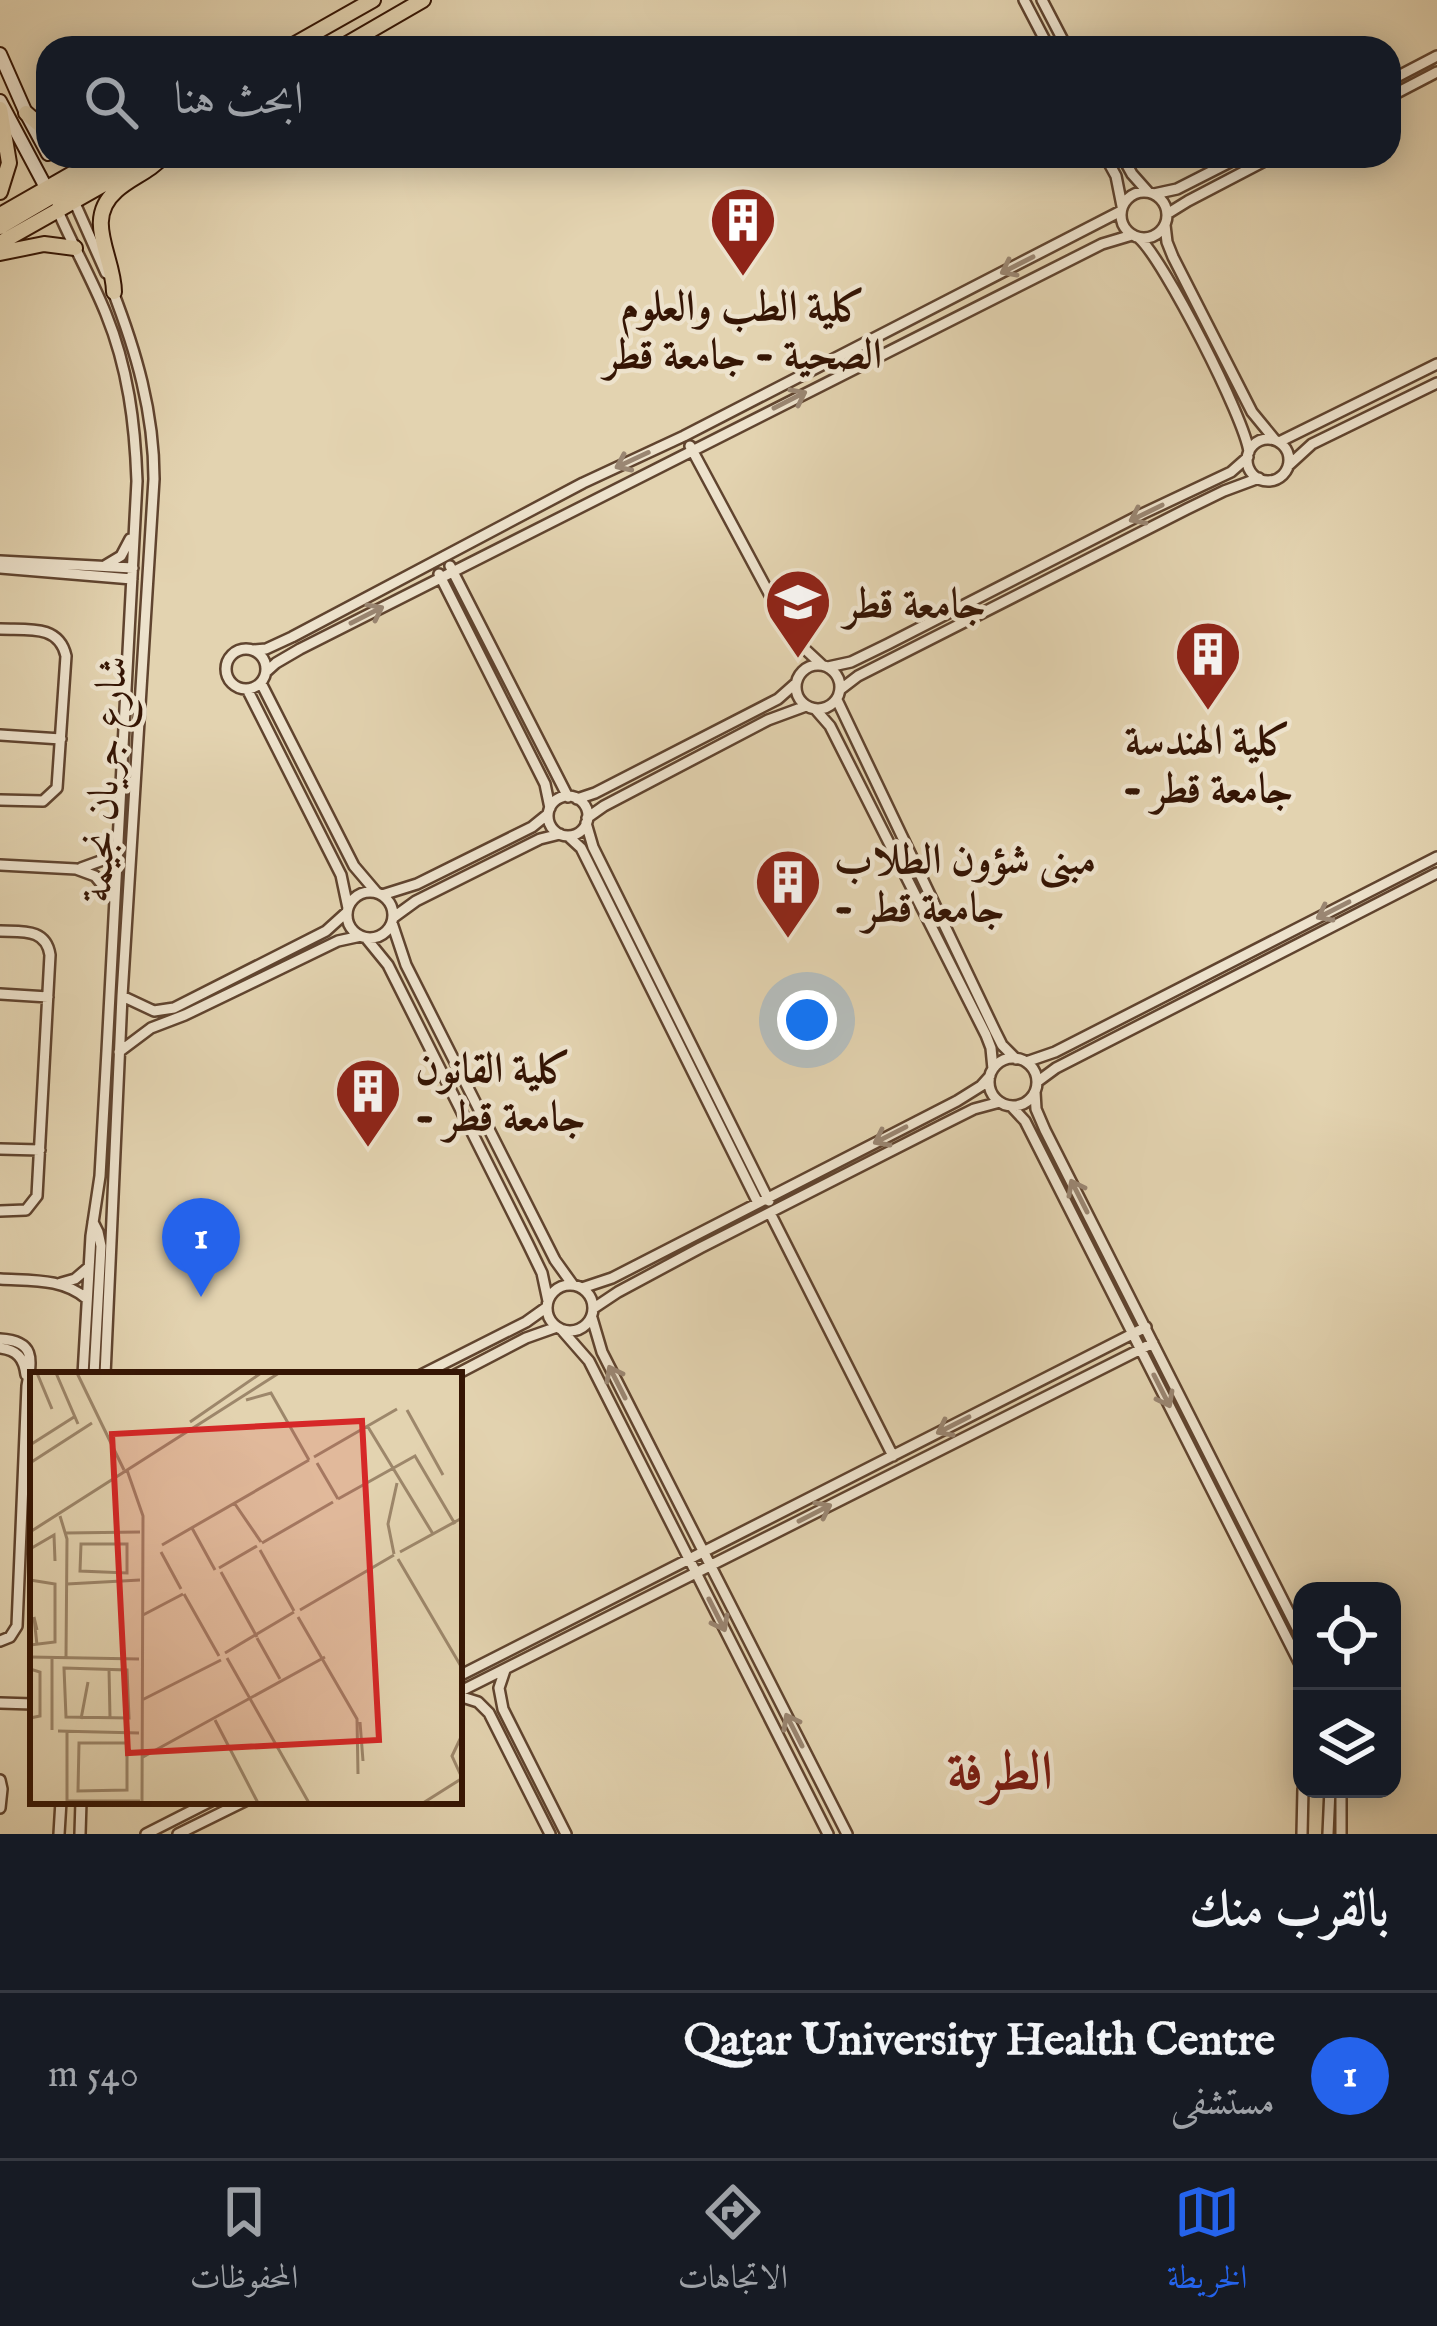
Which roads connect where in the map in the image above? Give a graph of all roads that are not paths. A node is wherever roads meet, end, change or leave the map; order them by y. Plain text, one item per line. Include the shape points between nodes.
1 (373, 0) edge
2 (423, 0) edge
3 (1024, 0) edge
4 (1042, 0) edge
5 (318, 30) junction
6 (308, 36) edge
7 (313, 36) edge
8 (361, 36) edge
9 (1043, 36) edge
10 (1061, 36) edge
11 (0, 54) edge
12 (1437, 56) edge
13 (1437, 72) edge
14 (1401, 74) edge
15 (1401, 91) edge
16 (0, 105) edge
17 (26, 112) junction
18 (36, 122) edge
19 (36, 131) edge
20 (56, 168) edge
21 (91, 168) edge
22 (107, 168) edge
23 (127, 168) edge
24 (150, 168) edge
25 (1112, 168) edge
26 (1129, 168) edge
27 (1218, 168) edge
28 (1251, 168) edge
29 (68, 190) junction
30 (0, 192) edge
31 (1151, 193) junction
32 (52, 199) junction
33 (1122, 208) junction
34 (0, 215) edge
35 (1166, 220) junction
36 (0, 227) edge
37 (1136, 237) junction
38 (0, 243) edge
39 (75, 248) junction
40 (0, 253) edge
41 (114, 292) junction
42 (827, 362) junction
43 (1437, 364) edge
44 (833, 379) junction
45 (1437, 383) edge
46 (684, 436) junction
47 (1277, 441) junction
48 (692, 449) junction
49 (1248, 454) junction
50 (1288, 466) junction
51 (1259, 478) junction
52 (136, 481) junction
53 (445, 558) junction
54 (0, 564) edge
55 (434, 564) junction
56 (102, 566) junction
57 (452, 572) junction
58 (133, 573) junction
59 (440, 578) junction
60 (989, 592) junction
61 (994, 606) junction
62 (954, 611) junction
63 (960, 624) junction
64 (0, 629) edge
65 (793, 638) junction
66 (253, 650) junction
67 (496, 659) junction
68 (484, 665) junction
69 (825, 666) junction
70 (263, 677) junction
71 (797, 680) junction
72 (247, 689) junction
73 (839, 694) junction
74 (811, 708) junction
75 (527, 734) junction
76 (0, 735) edge
77 (62, 740) junction
78 (572, 798) junction
79 (0, 800) edge
80 (549, 811) junction
81 (587, 821) junction
82 (564, 835) junction
83 (119, 843) junction
84 (1437, 857) edge
85 (0, 865) edge
86 (76, 869) junction
87 (1437, 873) edge
88 (380, 894) junction
89 (116, 901) junction
90 (348, 910) junction
91 (393, 920) junction
92 (0, 931) edge
93 (364, 937) junction
94 (273, 958) junction
95 (280, 969) junction
96 (252, 976) junction
97 (1, 994) edge
98 (122, 996) junction
99 (48, 997) junction
100 (674, 1023) junction
101 (996, 1046) junction
102 (119, 1052) junction
103 (1021, 1060) junction
104 (991, 1073) junction
105 (1036, 1087) junction
106 (1005, 1104) junction
107 (1046, 1132) junction
108 (1033, 1138) junction
109 (0, 1148) edge
110 (40, 1150) junction
111 (762, 1200) junction
112 (0, 1211) edge
113 (770, 1214) junction
114 (93, 1222) junction
115 (1104, 1246) junction
116 (1091, 1252) junction
117 (89, 1267) junction
118 (0, 1280) edge
119 (61, 1283) junction
120 (578, 1287) junction
121 (87, 1299) junction
122 (548, 1304) junction
123 (1136, 1307) junction
124 (593, 1313) junction
125 (1122, 1313) junction
126 (559, 1328) junction
127 (1146, 1328) junction
128 (1132, 1334) junction
129 (1154, 1343) junction
130 (0, 1344) edge
131 (476, 1347) junction
132 (1141, 1349) junction
133 (484, 1360) junction
134 (83, 1372) edge
135 (94, 1372) edge
136 (105, 1372) edge
137 (427, 1372) edge
138 (461, 1372) edge
139 (1018, 1392) junction
140 (1025, 1407) junction
141 (892, 1456) junction
142 (906, 1467) junction
143 (892, 1474) junction
144 (704, 1552) junction
145 (689, 1559) junction
146 (711, 1566) junction
147 (696, 1573) junction
148 (1293, 1619) edge
149 (540, 1635) junction
150 (1293, 1637) edge
151 (1288, 1638) junction
152 (0, 1641) edge
153 (547, 1648) junction
154 (1293, 1649) edge
155 (506, 1669) junction
156 (462, 1674) edge
157 (462, 1692) edge
158 (462, 1695) edge
159 (0, 1703) edge
160 (30, 1704) edge
161 (0, 1780) edge
162 (1303, 1798) edge
163 (1330, 1798) edge
164 (1341, 1798) edge
165 (61, 1804) edge
166 (82, 1804) edge
167 (205, 1804) edge
168 (238, 1804) edge
169 (0, 1808) edge
170 (59, 1834) edge
171 (80, 1834) edge
172 (146, 1834) edge
173 (178, 1834) edge
174 (550, 1834) edge
175 (566, 1834) edge
176 (828, 1834) edge
177 (847, 1834) edge
178 (1302, 1834) edge
179 (1328, 1834) edge
180 (1341, 1834) edge

1 - 5 main road
2 - 8 main road
3 - 9 street
4 - 10 street
5 - 6 main road
5 - 7 main road
11 - 17 main road
12 - 14 street
13 - 15 street
16 - 30 main road via 9,163
16 - 32 main road
17 - 18 main road
17 - 19 main road
20 - 29 main road
21 - 29 main road
22 - 29 main road
23 - 29 main road
24 - 41 main road via 115,191 102,211
25 - 33 street
26 - 31 street
27 - 31 street
28 - 35 street
29 - 32 main road
29 - 32 main road
29 - 41 street, شارع جريان نجيمة
31 - 33 street via 1133,194
31 - 35 street via 1162,200
32 - 34 main road
32 - 36 main road
32 - 38 main road
32 - 39 street, شارع جريان نجيمة
33 - 37 street via 1123,226
33 -> 42 street
35 - 37 street via 1155,236
35 - 47 street via 1173,257 1252,412
37 - 44 street via 1102,244
37 - 49 street via 1157,258 1243,425
39 - 40 main road via 44,244
39 - 52 street, شارع جريان نجيمة via 120,355
41 - 98 street, شارع جريان نجيمة via 144,387 154,464
42 - 44 street
42 - 46 street
43 - 47 street
48 -> 44 street
45 - 50 street via 1312,444
46 - 48 street
46 -> 53 street
47 - 49 street via 1258,442
47 - 50 street
48 - 57 street
48 - 65 street
49 - 51 street
49 -> 60 street via 1231,472
50 - 51 street via 1278,478
51 - 61 street
52 - 56 street via 127,547
52 - 58 street, شارع جريان نجيمة
53 - 55 street
53 - 57 street
54 - 56 street
54 - 58 street
55 - 59 street
55 - 66 street
56 - 58 street
57 - 59 street
57 - 67 street
58 - 83 street, شارع جريان نجيمة
59 - 68 street
70 -> 59 street via 300,649
60 - 61 street
60 - 62 street
61 - 63 street
62 - 63 street
62 - 69 street via 851,662
63 - 73 street via 858,676
64 - 77 street via 47,632 63,642
65 - 69 street
65 - 71 street
66 - 70 street via 263,658
66 - 72 street via 237,650 226,666 230,681
67 - 68 street
67 - 75 street
68 - 75 street
69 - 71 street via 811,666
69 - 73 street via 839,678
70 - 72 street
70 - 88 street via 354,866
71 - 74 street via 798,696
71 - 78 street via 778,699
72 - 90 street via 340,875
73 - 74 street via 828,708
73 - 101 street
74 - 81 street via 768,720
74 - 101 street via 830,726
75 - 78 street
75 - 80 street
76 - 77 street
77 - 79 street via 52,796
78 - 80 street
78 - 81 street via 584,805
80 - 82 street via 551,826
80 - 88 street via 417,884
81 - 82 street
81 - 100 street
82 - 91 street via 540,838
82 - 100 street via 581,848
83 - 86 street via 103,860
83 - 89 street, شارع جريان نجيمة
84 -> 103 street via 1055,1052
85 - 86 street
86 - 89 street via 95,876
87 - 105 street via 1073,1060
88 - 90 street via 362,893
88 - 91 street
89 - 114 street, شارع جريان نجيمة
90 - 93 street via 350,926
90 - 94 street
91 - 93 street via 383,934
91 - 120 street via 406,965 555,1260
92 - 99 street via 45,940
93 - 95 street
93 - 122 street via 388,965 521,1230
94 - 95 street
94 - 96 street
95 - 96 street
96 - 98 street via 168,1010
96 - 102 street
97 - 99 street
98 - 102 street, شارع جريان نجيمة
99 - 110 street
100 - 111 street
101 - 103 street
101 - 104 street
102 - 136 street, شارع جريان نجيمة
103 - 104 street via 1003,1060
103 - 105 street via 1034,1071
104 - 106 street via 990,1090
104 -> 111 street via 973,1092
105 - 106 street via 1025,1103
105 - 107 street
106 - 108 street
106 - 113 street via 974,1108
107 - 108 street
115 -> 107 street
108 - 116 street
109 - 110 street
110 - 112 street via 35,1200 22,1211
111 - 113 street
111 - 120 street via 613,1278
113 - 124 street via 618,1292
113 - 141 street
114 - 117 street, شارع جريان نجيمة
114 - 135 street via 101,1241
115 - 116 street
115 - 123 street
116 - 125 street
117 - 119 street
117 - 121 street, شارع جريان نجيمة
118 - 119 street
119 - 121 street
120 - 122 street via 558,1289
120 - 124 street via 590,1294
121 - 134 street, شارع جريان نجيمة
122 - 126 street
122 - 131 street
123 - 125 street
123 - 127 street
124 - 126 street via 581,1329
144 -> 124 street via 598,1344
125 - 128 street
126 - 133 street
126 - 145 street via 589,1361
127 - 128 street
127 - 129 street
128 - 132 street
128 - 139 street
129 - 132 street
129 - 148 street
130 - 152 street via 26,1348 31,1358 17,1626
131 - 133 street
131 - 137 street
132 - 140 street
132 -> 151 street
133 - 138 street
139 - 140 street
139 -> 141 street
140 - 142 street
141 - 142 street
141 - 143 street
141 - 144 street
142 - 143 street
146 -> 143 street
144 - 145 street
144 - 146 street
145 - 147 street
145 - 149 street
146 - 147 street
177 -> 146 street
147 - 153 street
147 -> 176 street
149 - 153 street
149 - 156 street
150 - 151 street
151 - 154 street
153 - 155 street
155 - 157 street
155 - 175 street via 503,1709
158 - 174 street via 489,1713
159 - 160 street
161 - 169 street
162 - 178 street
163 - 179 street
164 - 180 street
165 - 170 street
166 - 171 street
167 - 172 street
168 - 173 street

